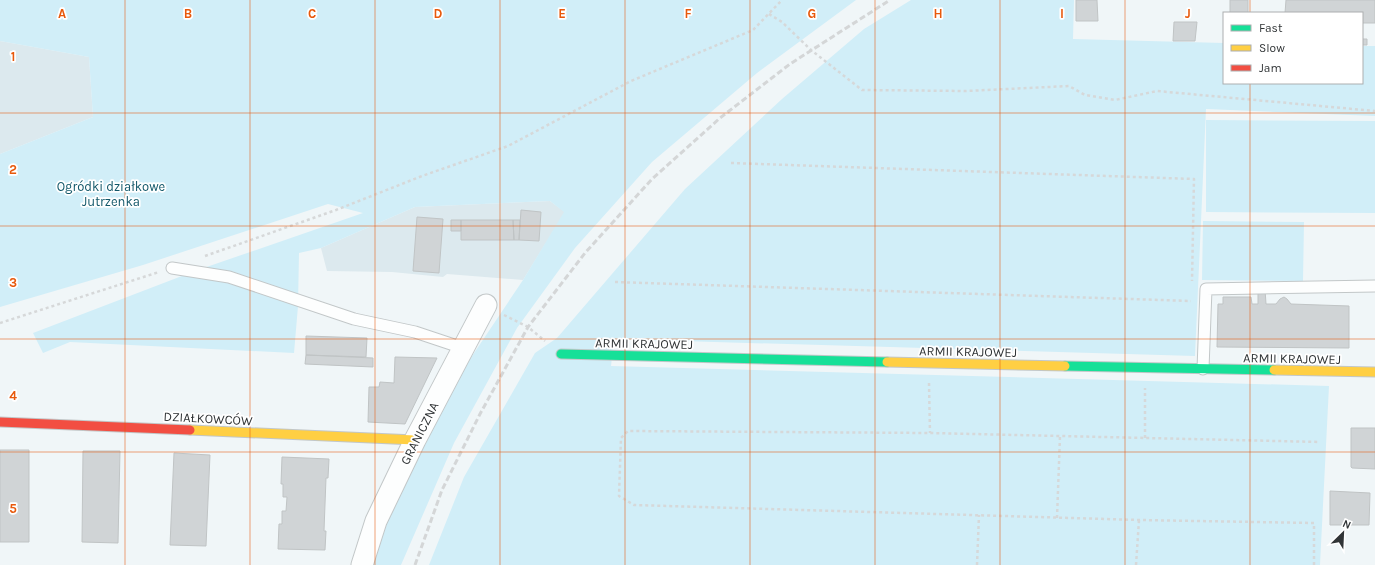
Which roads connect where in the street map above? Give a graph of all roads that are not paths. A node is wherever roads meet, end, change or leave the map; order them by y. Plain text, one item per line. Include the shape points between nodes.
1 (172, 268) road end
2 (1375, 286) edge
3 (486, 305) road end
4 (463, 348) junction
5 (561, 354) road end
6 (1203, 369) junction
7 (1375, 372) edge
8 (0, 422) edge
9 (415, 440) junction
10 (362, 565) edge

1 - 4 lane via 229,276 354,319 414,332
2 - 6 lane via 1206,289
3 - 4 street, GRANICZNA
4 - 9 street, GRANICZNA
5 - 6 street, ARMII KRAJOWEJ
6 - 7 street, ARMII KRAJOWEJ
8 - 9 street, DZIAŁKOWCÓW
9 - 10 street, GRANICZNA via 376,521

